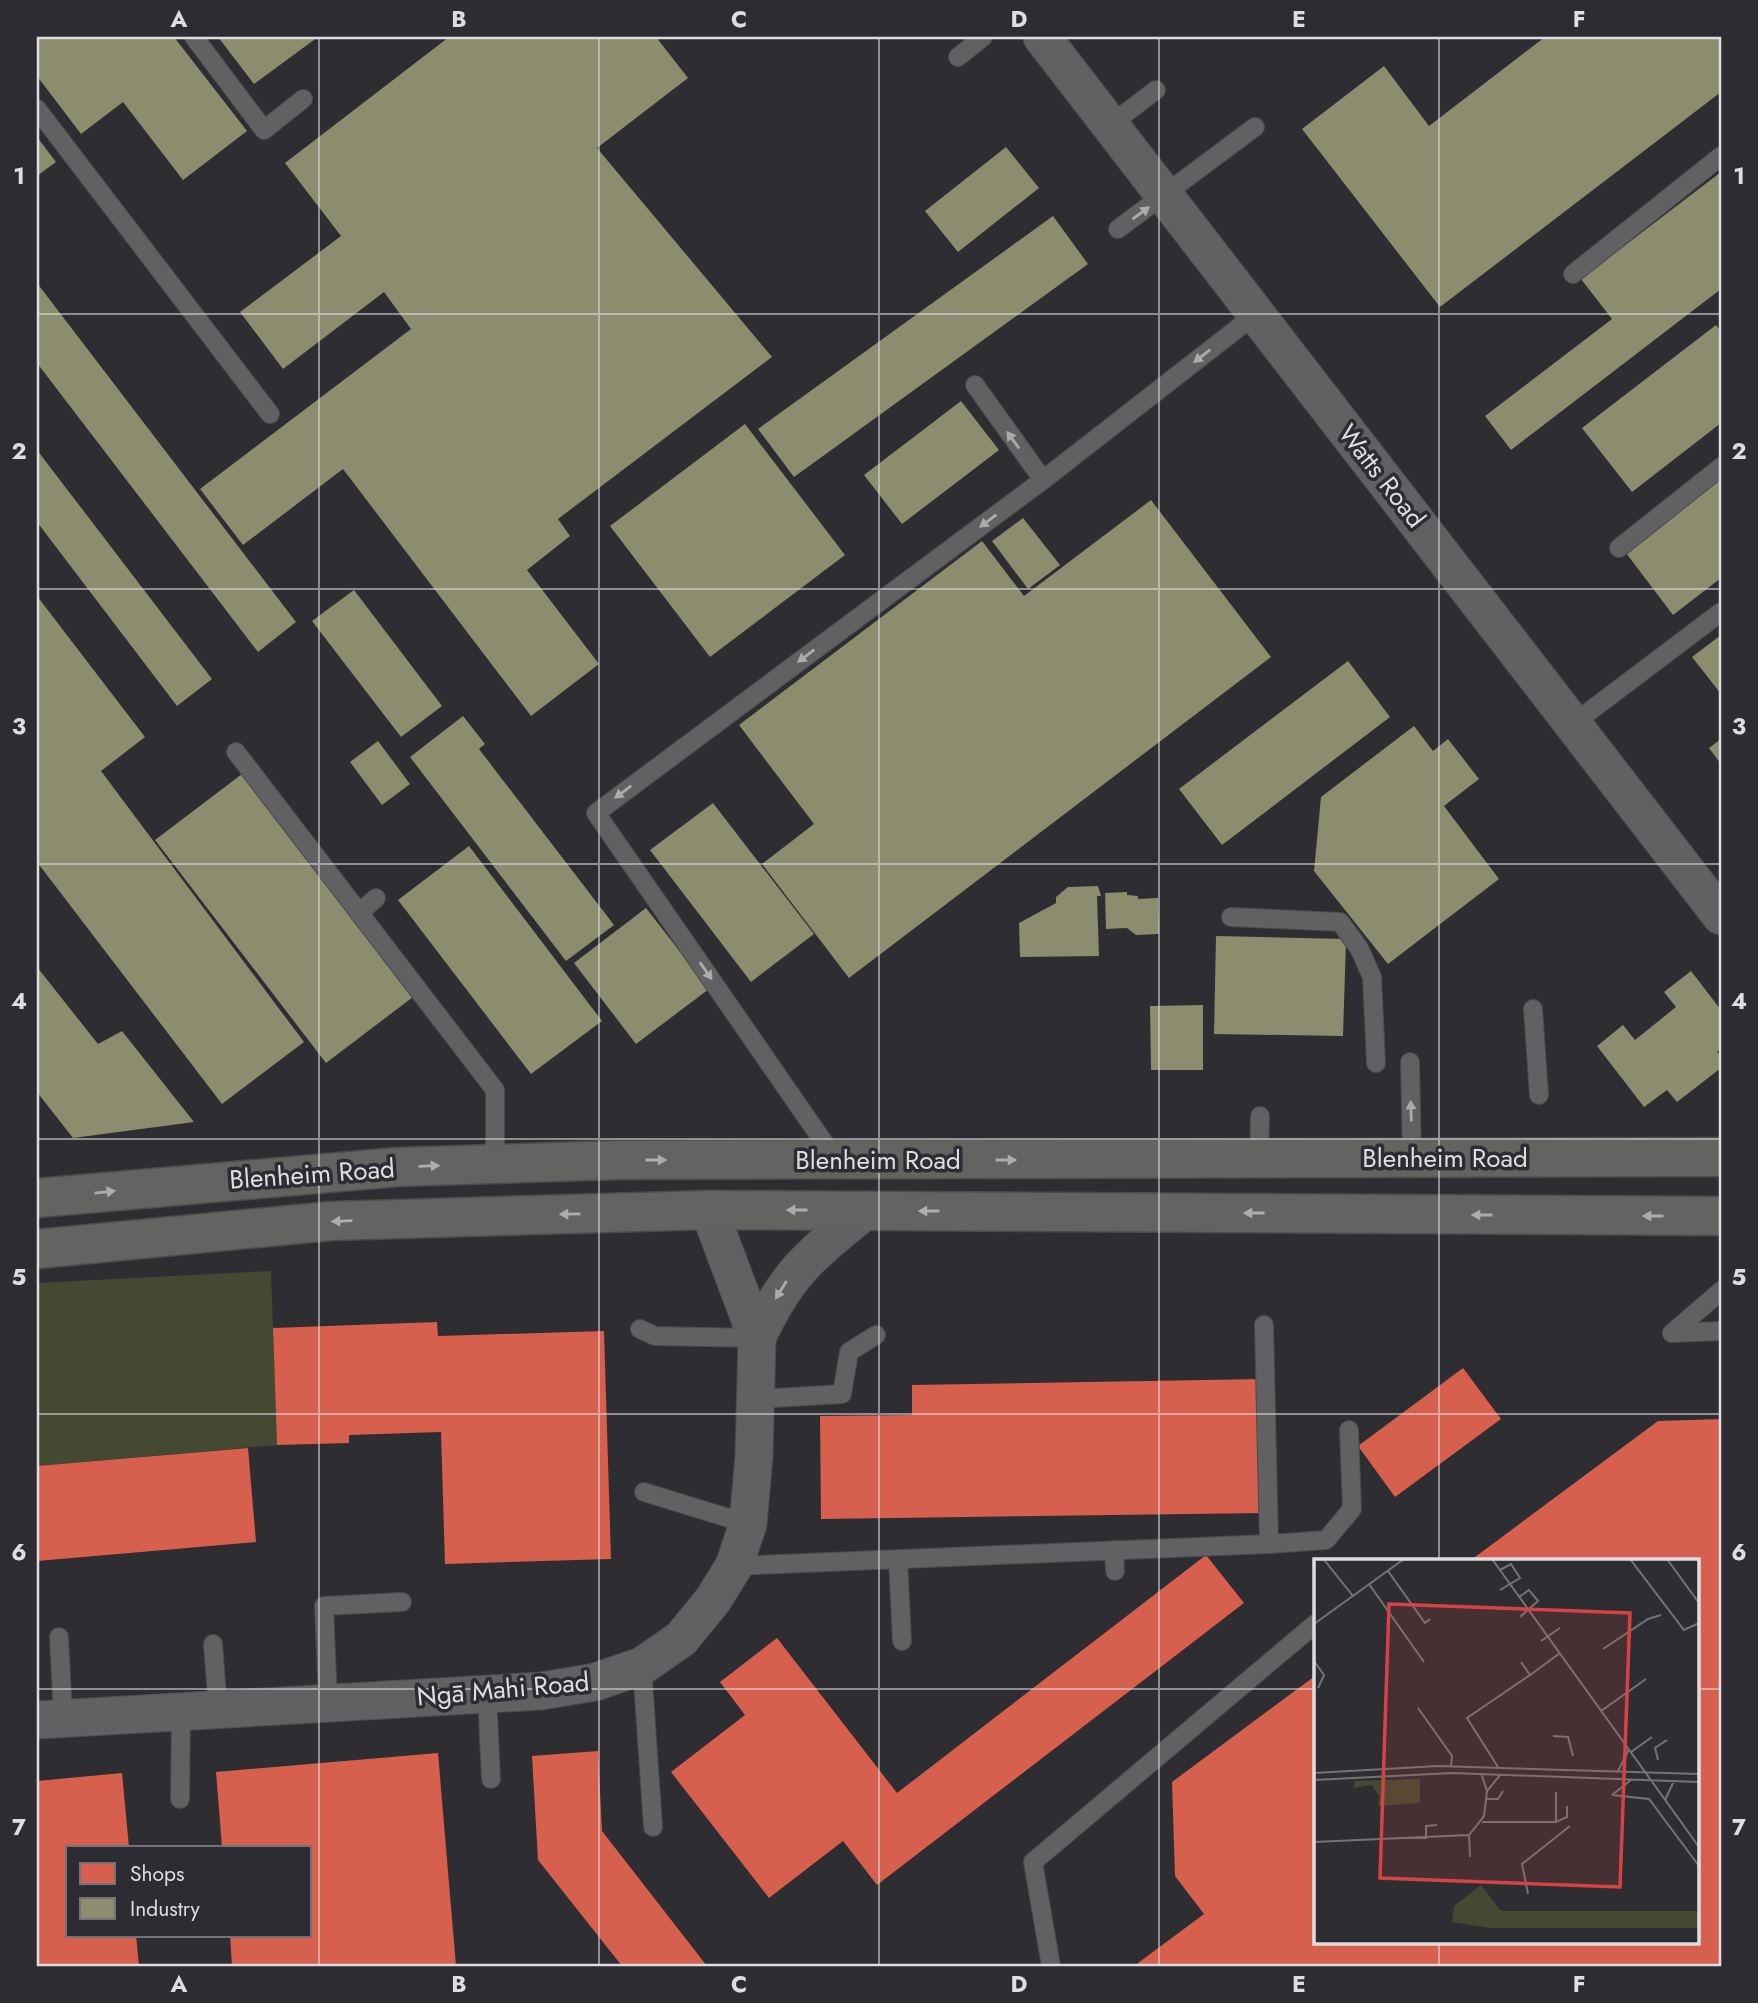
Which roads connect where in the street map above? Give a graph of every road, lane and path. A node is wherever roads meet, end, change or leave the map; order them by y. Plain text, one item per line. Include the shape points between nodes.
1 (194, 37) edge
2 (983, 37) edge
3 (1042, 37) edge
4 (958, 57) dead end
5 (1156, 90) dead end
6 (303, 99) dead end
7 (37, 109) edge
8 (1110, 125) junction
9 (1255, 127) dead end
10 (1721, 156) edge
11 (1164, 196) junction
12 (1118, 229) dead end
13 (1573, 274) dead end
14 (1256, 314) junction
15 (975, 386) dead end
16 (270, 414) dead end
17 (1721, 467) edge
18 (1043, 480) junction
19 (1619, 548) dead end
20 (1721, 612) edge
21 (1574, 723) junction
22 (236, 752) dead end
23 (376, 898) dead end
24 (359, 913) junction
25 (1721, 916) edge
26 (1231, 917) dead end
27 (1533, 1009) dead end
28 (1410, 1062) dead end
29 (1376, 1063) dead end
30 (1539, 1095) dead end
31 (1260, 1116) dead end
32 (1719, 1154) edge
33 (1259, 1159) junction
34 (1412, 1159) junction
35 (836, 1160) junction
36 (495, 1164) junction
37 (258, 1178) junction
38 (37, 1198) edge
39 (709, 1210) junction
40 (866, 1210) junction
41 (1721, 1216) edge
42 (259, 1228) junction
43 (37, 1248) edge
44 (1721, 1291) edge
45 (1264, 1325) dead end
46 (640, 1329) dead end
47 (1721, 1331) edge
48 (876, 1335) dead end
49 (757, 1338) junction
50 (756, 1399) junction
51 (1349, 1430) dead end
52 (644, 1492) dead end
53 (748, 1524) junction
54 (1269, 1544) junction
55 (1114, 1550) junction
56 (898, 1559) junction
57 (734, 1566) junction
58 (1115, 1571) dead end
59 (402, 1602) dead end
60 (1314, 1625) edge
61 (59, 1637) dead end
62 (902, 1641) dead end
63 (212, 1644) dead end
64 (642, 1666) junction
65 (487, 1694) junction
66 (328, 1703) junction
67 (218, 1709) junction
68 (181, 1711) junction
69 (50, 1719) edge
70 (491, 1779) dead end
71 (180, 1799) dead end
72 (653, 1827) dead end
73 (1051, 1966) edge

1 - 6 lane via 264,130
2 - 4 lane
3 - 8 street, Watts Road
5 - 8 lane
7 - 16 lane
8 - 11 street, Watts Road
9 - 11 lane
10 - 13 lane
12 -> 11 lane
11 - 14 street, Watts Road
14 -> 18 lane
14 - 21 street, Watts Road
18 -> 15 lane
17 - 19 lane
18 -> 35 lane via 596,813
20 - 21 lane
21 - 25 street, Watts Road
22 - 24 lane
23 - 24 lane
24 - 36 lane via 495,1090
26 - 29 lane via 1340,922 1372,977
27 - 30 lane
34 -> 28 lane
31 - 33 lane
32 - 34 main road, Blenheim Road
33 - 34 main road, Blenheim Road
35 -> 33 main road, Blenheim Road
36 -> 35 main road, Blenheim Road
37 -> 36 main road, Blenheim Road
38 -> 37 main road, Blenheim Road
37 - 42 main road
40 -> 39 main road, Blenheim Road
39 -> 42 main road, Blenheim Road via 331,1221
39 - 49 street, Ngā Mahi Road
41 -> 40 main road, Blenheim Road
40 -> 49 street, Ngā Mahi Road via 785,1282
42 - 43 main road, Blenheim Road
44 - 47 lane via 1672,1333
45 - 54 lane
46 - 49 lane via 655,1336
48 - 50 lane via 849,1352 842,1394
49 - 50 street, Ngā Mahi Road
50 - 53 street, Ngā Mahi Road
51 - 54 lane via 1352,1509 1326,1540
52 - 53 lane
53 - 57 street, Ngā Mahi Road
54 - 55 lane
55 - 56 lane
55 - 58 lane
56 - 57 lane
56 - 62 lane
57 - 64 street, Ngā Mahi Road via 681,1639
59 - 66 lane via 324,1606
60 - 73 lane via 1033,1862
61 - 69 lane
63 - 67 lane
64 - 65 street, Ngā Mahi Road via 595,1682
64 - 72 lane
65 - 66 street, Ngā Mahi Road
65 - 70 lane
66 - 67 street, Ngā Mahi Road
67 - 68 street, Ngā Mahi Road
68 - 69 street, Ngā Mahi Road
68 - 71 lane

